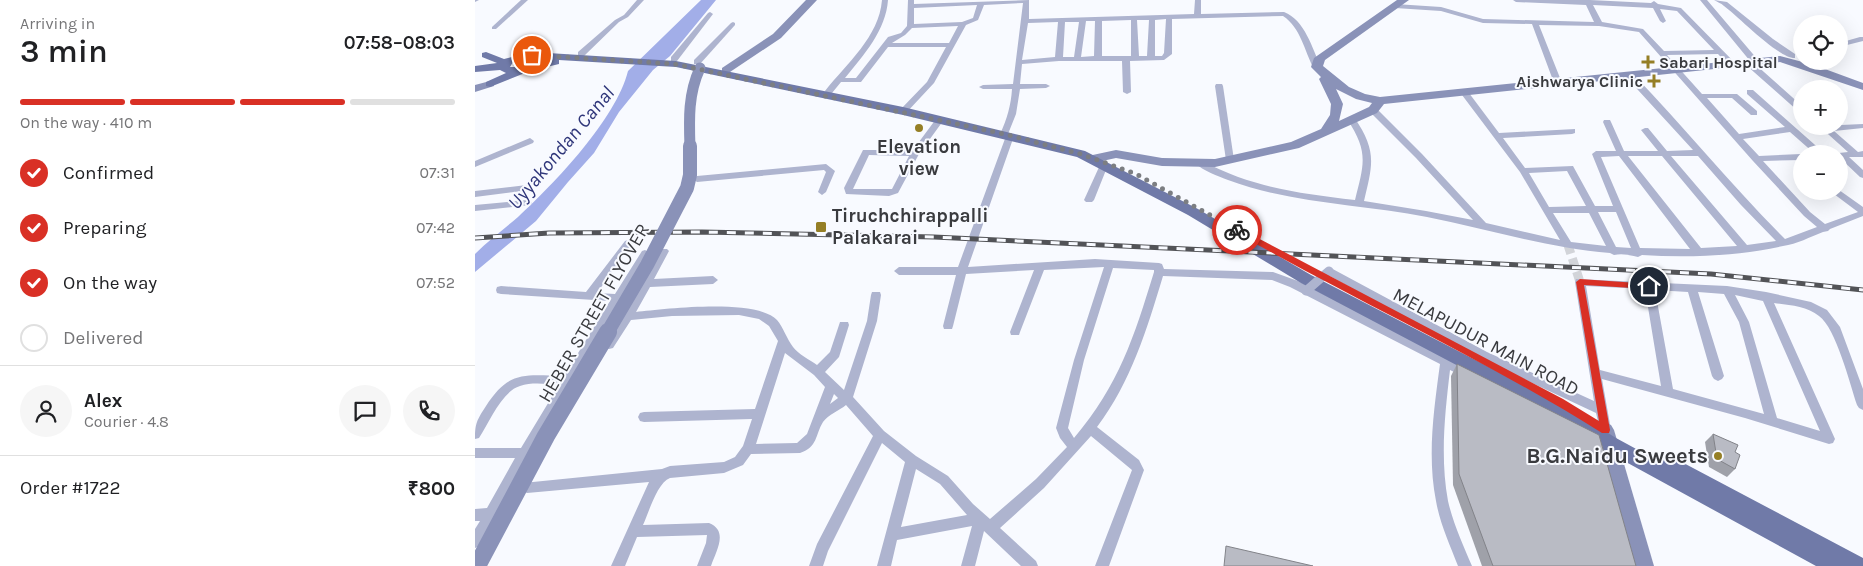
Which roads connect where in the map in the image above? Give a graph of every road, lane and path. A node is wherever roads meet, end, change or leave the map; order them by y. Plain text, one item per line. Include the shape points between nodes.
1 (525, 0) edge
2 (641, 0) edge
3 (812, 0) edge
4 (885, 0) edge
5 (1198, 0) edge
6 (1516, 0) edge
7 (1703, 0) edge
8 (1717, 0) edge
9 (1026, 1) edge
10 (1587, 2) edge
11 (911, 3) edge
12 (981, 3) junction
13 (1400, 3) edge
14 (1654, 3) edge
15 (710, 14) dead end
16 (1197, 16) junction
17 (1134, 18) junction
18 (1153, 18) junction
19 (1169, 18) junction
20 (1099, 19) junction
21 (1062, 20) junction
22 (1083, 20) junction
23 (1027, 21) junction
24 (1663, 21) dead end
25 (1535, 23) junction
26 (733, 24) dead end
27 (963, 24) junction
28 (1599, 24) junction
29 (910, 26) junction
30 (494, 28) dead end
31 (869, 39) junction
32 (1863, 39) edge
33 (888, 42) junction
34 (1848, 42) edge
35 (952, 45) junction
36 (1718, 52) junction
37 (1661, 53) junction
38 (481, 55) edge
39 (528, 55) junction
40 (574, 56) junction
41 (1793, 56) edge
42 (1131, 58) junction
43 (1786, 58) junction
44 (674, 59) dead end
45 (1059, 59) junction
46 (1077, 59) junction
47 (1098, 59) junction
48 (1151, 59) junction
49 (1019, 62) junction
50 (1752, 63) junction
51 (698, 65) junction
52 (1733, 65) junction
53 (505, 67) junction
54 (1317, 67) junction
55 (527, 68) junction
56 (475, 70) edge
57 (726, 70) dead end
58 (1677, 71) junction
59 (1630, 76) junction
60 (838, 80) junction
61 (1558, 83) junction
62 (490, 84) junction
63 (1017, 86) junction
64 (1046, 86) dead end
65 (1219, 86) dead end
66 (983, 87) dead end
67 (1863, 87) edge
68 (475, 90) edge
69 (829, 91) dead end
70 (1463, 91) junction
71 (1127, 92) dead end
72 (1749, 92) dead end
73 (1699, 96) junction
74 (1793, 101) edge
75 (1376, 106) junction
76 (903, 111) junction
77 (1754, 113) dead end
78 (1351, 119) junction
79 (939, 120) junction
80 (1607, 122) dead end
81 (1863, 126) edge
82 (1848, 127) edge
83 (1326, 129) junction
84 (1645, 130) dead end
85 (1792, 130) junction
86 (1572, 131) dead end
87 (1007, 135) junction
88 (1834, 135) edge
89 (1497, 136) junction
90 (1736, 137) junction
91 (529, 141) dead end
92 (1810, 145) edge
93 (915, 153) junction
94 (1621, 153) junction
95 (1663, 154) junction
96 (1701, 154) junction
97 (1860, 154) edge
98 (1793, 158) edge
99 (1756, 159) junction
100 (1230, 160) junction
101 (1848, 161) edge
102 (1099, 162) junction
103 (1199, 163) junction
104 (475, 164) edge
105 (1523, 171) junction
106 (1863, 175) edge
107 (697, 179) dead end
108 (527, 188) dead end
109 (822, 192) dead end
110 (475, 194) edge
111 (1089, 200) dead end
112 (1846, 200) edge
113 (1359, 202) junction
114 (527, 203) dead end
115 (475, 208) edge
116 (1618, 209) junction
117 (1548, 210) junction
118 (1591, 210) junction
119 (1863, 212) edge
120 (1481, 224) junction
121 (1825, 229) junction
122 (628, 244) dead end
123 (1784, 244) junction
124 (1568, 245) junction
125 (1745, 249) junction
126 (664, 251) dead end
127 (1614, 252) junction
128 (645, 253) dead end
129 (1699, 253) junction
130 (1638, 254) junction
131 (1109, 264) junction
132 (1040, 267) junction
133 (899, 271) dead end
134 (962, 271) junction
135 (1159, 272) junction
136 (713, 280) dead end
137 (645, 283) junction
138 (1649, 286) junction
139 (1692, 288) junction
140 (501, 290) dead end
141 (1727, 290) junction
142 (1306, 291) junction
143 (876, 295) dead end
144 (1766, 296) junction
145 (588, 297) junction
146 (617, 298) junction
147 (629, 315) junction
148 (605, 318) junction
149 (844, 325) dead end
150 (947, 326) dead end
151 (1015, 332) dead end
152 (783, 342) junction
153 (1446, 362) junction
154 (818, 372) junction
155 (1595, 373) junction
156 (1718, 376) dead end
157 (567, 381) junction
158 (831, 386) junction
159 (1668, 392) junction
160 (847, 398) junction
161 (1863, 405) edge
162 (1602, 410) junction
163 (760, 414) junction
164 (644, 417) dead end
165 (819, 418) junction
166 (1772, 421) junction
167 (1090, 428) junction
168 (1587, 429) junction
169 (475, 434) edge
170 (880, 435) junction
171 (1608, 437) junction
172 (1073, 446) junction
173 (748, 448) junction
174 (524, 453) junction
175 (475, 454) edge
176 (912, 460) junction
177 (662, 475) junction
178 (527, 487) junction
179 (489, 514) junction
180 (475, 515) edge
181 (981, 518) junction
182 (991, 527) junction
183 (634, 531) junction
184 (893, 534) junction
185 (475, 542) edge
186 (477, 566) edge
187 (486, 566) edge
188 (618, 566) edge
189 (703, 566) edge
190 (816, 566) edge
191 (884, 566) edge
192 (968, 566) edge
193 (1031, 566) edge
194 (1102, 566) edge
195 (1465, 566) edge
196 (1644, 566) edge
197 (1836, 566) edge
198 (1857, 566) edge

1 - 30 street
2 - 40 street via 626,16
3 - 57 street via 777,36
4 - 31 street via 886,8
5 - 16 street
6 - 10 street
7 - 50 street
8 - 43 street via 1725,3
9 - 12 street
9 - 23 street
10 - 14 street
10 - 28 street
11 - 12 street
11 - 29 street
12 - 27 street via 976,19
13 - 25 street via 1441,9 1483,21
13 - 54 street via 1320,58
14 - 24 street
14 - 36 street via 1682,11
15 - 44 street
16 - 19 street
16 - 54 street via 1285,14 1292,17
17 - 18 street
17 - 20 street
17 - 42 street
18 - 19 street
18 - 48 street
19 - 48 street via 1167,57
20 - 22 street
20 - 47 street
21 - 22 street
21 - 23 street
21 - 45 street
22 - 46 street
23 - 49 street
25 - 28 street
25 - 61 street
26 - 51 street
27 - 29 street
27 - 35 street
28 - 37 street via 1641,30
29 - 33 street
31 - 33 street
31 - 60 street
32 - 34 street
33 - 35 street
33 - 60 street via 858,80
35 - 76 street via 930,83
36 - 37 street
36 - 52 street
37 - 58 street
38 - 39 main road
38 - 53 main road via 499,59
39 - 40 main road
39 - 53 main road via 514,58
39 - 55 main road via 537,60
40 - 51 main road, MELAPUDUR MAIN ROAD
40 - 55 main road
41 - 43 street
42 - 47 street
42 - 48 street
42 - 71 street
43 - 50 street
43 - 67 street
45 - 46 street
45 - 49 street
46 - 47 street
49 - 63 street
50 - 52 street
50 - 74 street
51 - 76 main road, MELAPUDUR MAIN ROAD
51 - 186 street, HEBER STREET FLYOVER, bridge via 691,91 691,167 687,188 647,265 546,436
52 - 58 street
53 - 55 main road via 512,71
53 - 56 main road
53 - 62 main road
54 - 75 street via 1345,91
54 - 83 street via 1339,110 1338,117
55 - 62 main road
58 - 59 street
58 - 73 street
59 - 61 street
59 - 96 street
60 - 69 street
61 - 70 street
62 - 68 street
63 - 64 street
63 - 66 street
63 - 87 street
65 - 100 street
70 - 75 street
70 - 89 street
72 - 85 street
73 - 77 street via 1734,96
73 - 90 street
75 - 78 street
75 - 120 street
76 - 79 main road, MELAPUDUR MAIN ROAD
78 - 83 street
78 - 113 street via 1362,134 1369,159
79 - 87 main road, MELAPUDUR MAIN ROAD
79 - 93 street
80 - 94 street
81 - 82 street
83 - 100 street via 1295,144
84 - 95 street
85 - 90 street
85 - 92 street
86 - 89 street
87 - 102 main road, MELAPUDUR MAIN ROAD
87 - 134 street
88 - 97 street
89 - 105 street
90 - 99 street
91 - 104 street
93 - 93 street via 893,192 849,192 866,152
94 - 95 street
94 - 116 street via 1596,154
94 - 129 street
95 - 96 street
95 - 125 street
96 - 123 street
98 - 99 street
99 - 121 street
100 - 103 street
101 - 106 street
102 - 103 street via 1116,154 1162,162
102 - 111 street
102 - 168 main road, MELAPUDUR MAIN ROAD via 1193,212 1306,279 1557,410
102 - 171 main road, MELAPUDUR MAIN ROAD via 1136,174 1559,402
103 - 113 street via 1232,179 1274,192
105 - 117 street
105 - 118 street via 1571,168
107 - 109 street via 826,167 831,171
108 - 110 street
112 - 119 street
113 - 120 street
114 - 115 street
116 - 118 street
116 - 130 street
117 - 118 street
117 - 124 street
118 - 127 street
119 - 121 street
120 - 124 street
121 - 123 street
122 - 145 street
123 - 125 street
124 - 127 street
125 - 129 street
126 - 137 street
127 - 130 street
128 - 146 street
129 - 130 street
131 - 132 street
131 - 135 street via 1159,267
131 - 172 street via 1062,428
132 - 134 street
132 - 151 street
133 - 134 street
134 - 150 street
135 - 142 street via 1273,276
135 - 167 street via 1142,330 1111,398
136 - 137 street
137 - 147 street
138 - 139 street
138 - 155 street via 1580,282
138 - 159 street
139 - 141 street
139 - 156 street
140 - 145 street
141 - 144 street
141 - 166 street via 1744,322
142 - 153 street
142 - 162 street, bridge via 1329,271 1483,355
143 - 160 street via 872,320
144 - 161 street via 1807,305 1823,313 1835,327
144 - 166 street via 1829,439
145 - 146 street
146 - 148 street
147 - 148 street
147 - 152 street via 739,311 761,315 773,323
147 - 178 street via 555,433
148 - 157 street
149 - 154 street via 835,354
152 - 154 street via 790,352
152 - 163 street
153 - 168 street via 1562,425
153 - 195 street via 1439,433 1442,499 1449,530
154 - 158 street
155 - 159 street
155 - 162 street
157 - 169 street via 512,384
157 - 174 street
158 - 160 street
158 - 165 street
159 - 166 street
160 - 165 street
160 - 170 street
162 - 171 street
163 - 164 street
163 - 173 street
165 - 173 street via 812,437 800,448
167 - 172 street
167 - 194 street via 1135,464 1138,470
168 - 171 main road, MELAPUDUR MAIN ROAD
170 - 176 street
170 - 190 street
171 - 196 street
171 - 197 main road, MELAPUDUR MAIN ROAD
171 - 198 main road, MELAPUDUR MAIN ROAD via 1777,521
172 - 182 street via 1022,502
173 - 177 street via 739,461 724,468
174 - 175 street
174 - 179 street
176 - 181 street via 944,480
176 - 184 street
177 - 178 street
177 - 183 street via 655,483
178 - 187 street
179 - 180 street
179 - 185 street
181 - 182 street
181 - 184 street
181 - 192 street
182 - 193 street
183 - 188 street
183 - 189 street via 709,529 714,533 713,543
184 - 191 street

